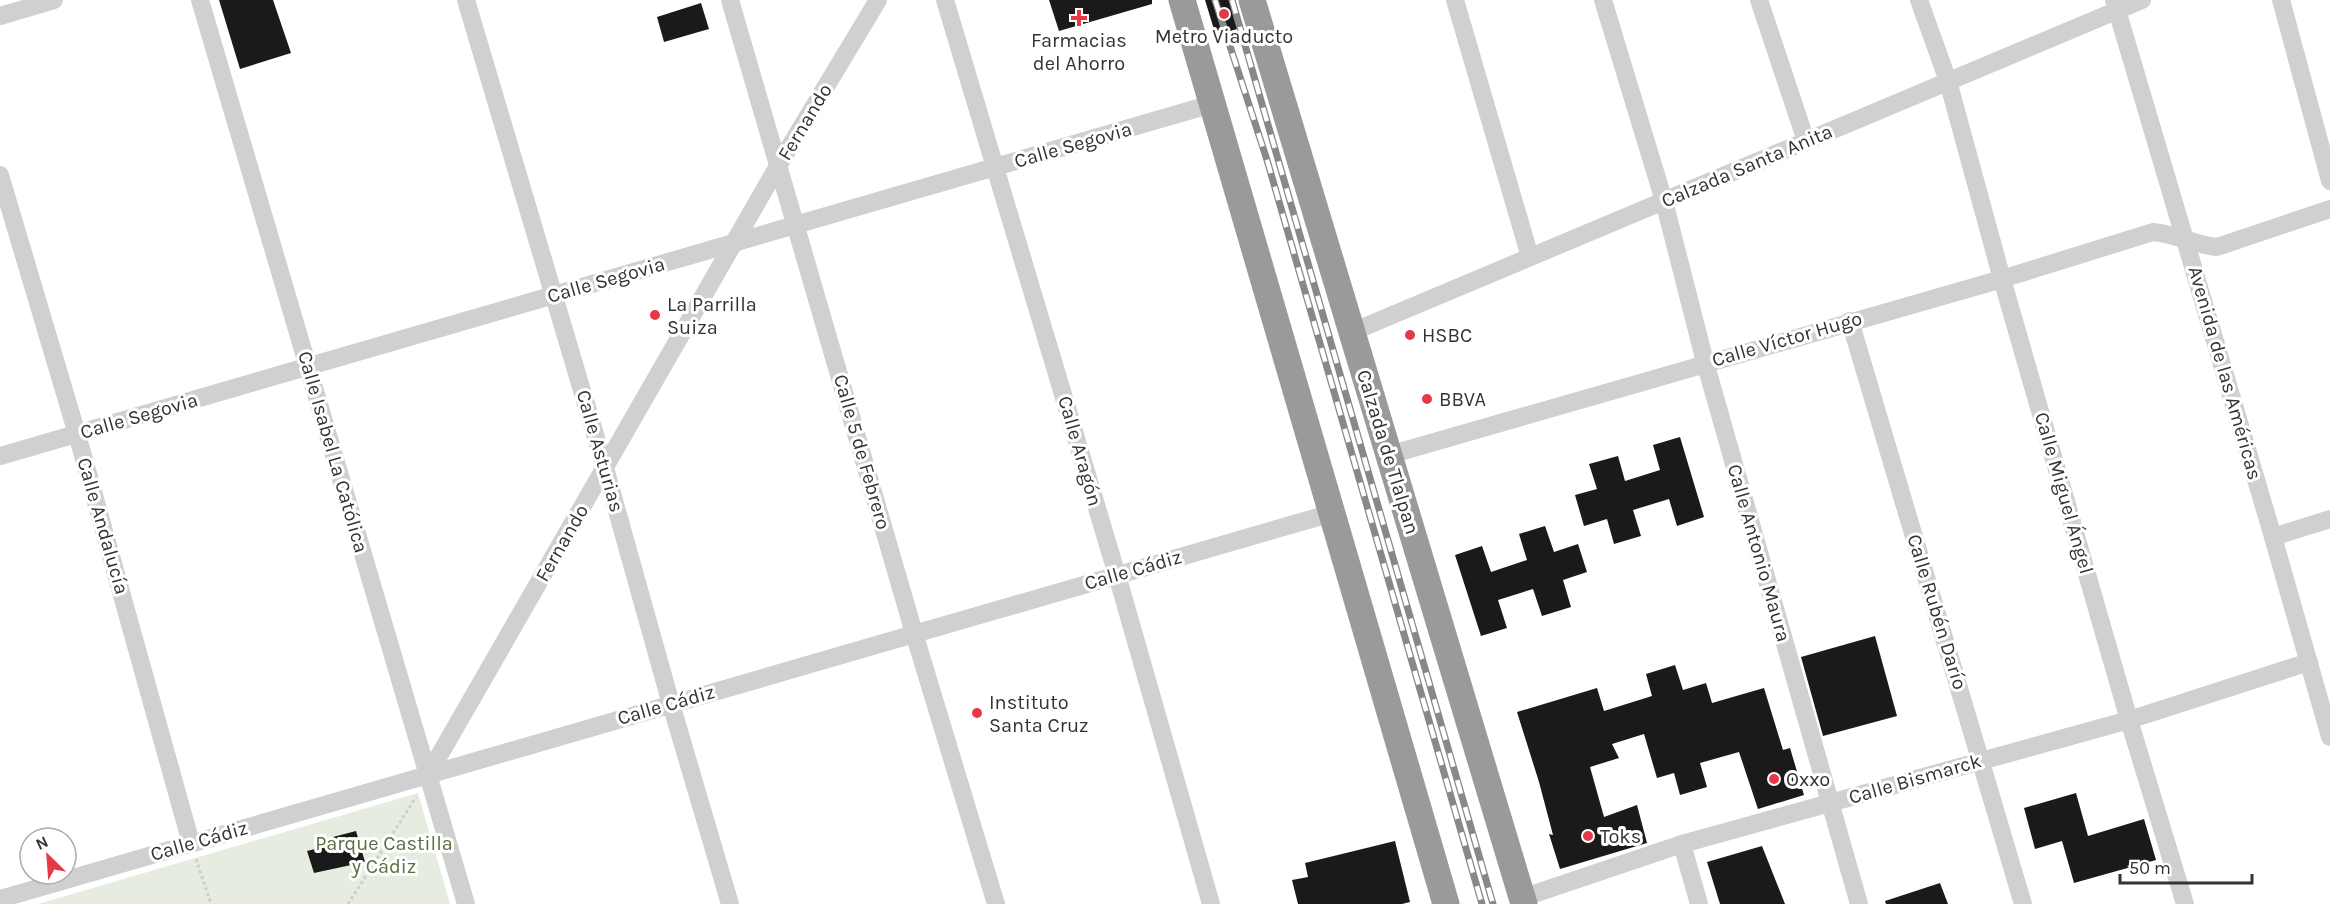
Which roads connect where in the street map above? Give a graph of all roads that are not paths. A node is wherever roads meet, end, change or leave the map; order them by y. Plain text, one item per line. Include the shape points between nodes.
1 (54, 0) edge
2 (200, 0) edge
3 (466, 0) edge
4 (730, 0) edge
5 (878, 0) edge
6 (945, 0) edge
7 (1182, 0) edge
8 (1252, 0) edge
9 (1455, 0) edge
10 (1604, 0) edge
11 (1759, 0) edge
12 (1919, 0) edge
13 (2142, 0) edge
14 (2282, 0) edge
15 (2117, 5) edge
16 (0, 16) edge
17 (1948, 81) junction
18 (1212, 104) junction
19 (1806, 141) junction
20 (778, 166) junction
21 (996, 167) junction
22 (0, 175) edge
23 (2330, 181) edge
24 (1664, 201) junction
25 (2330, 209) edge
26 (795, 225) junction
27 (2186, 238) junction
28 (734, 243) junction
29 (1530, 257) junction
30 (2002, 279) junction
31 (554, 296) junction
32 (1851, 321) junction
33 (1352, 332) junction
34 (1705, 362) junction
35 (308, 367) junction
36 (77, 434) junction
37 (1389, 455) junction
38 (0, 456) edge
39 (605, 468) junction
40 (1332, 513) junction
41 (2330, 519) edge
42 (2273, 537) junction
43 (1117, 575) junction
44 (914, 633) junction
45 (2308, 662) junction
46 (670, 704) junction
47 (2129, 720) junction
48 (2330, 737) edge
49 (1981, 761) junction
50 (428, 774) junction
51 (1830, 803) junction
52 (191, 843) junction
53 (1682, 844) junction
54 (0, 898) edge
55 (1523, 901) edge
56 (466, 904) edge
57 (730, 904) edge
58 (996, 904) edge
59 (1211, 904) edge
60 (1446, 904) edge
61 (1699, 904) edge
62 (1860, 904) edge
63 (2023, 904) edge
64 (2185, 904) edge

1 - 16 street
2 - 35 street, Calle Isabel La Católica
3 - 31 street, Calle Asturias
4 - 20 street, Calle 5 de Febrero
5 - 20 street, Fernando
6 - 21 street, Calle Aragón
7 - 18 highway
8 - 33 highway, Calzada de Tlalpan
9 - 29 street
10 - 24 street, Calle Antonio Maura
11 - 19 street
12 - 17 street, Calle Miguel Ángel
13 - 15 street, Calzada Santa Anita
14 - 23 street
15 - 17 street, Calzada Santa Anita
15 - 27 street, Avenida de las Américas
17 - 19 street, Calzada Santa Anita
17 - 30 street, Calle Miguel Ángel
18 - 21 street, Calle Segovia
18 - 40 highway
19 - 24 street, Calzada Santa Anita
20 - 26 street, Calle 5 de Febrero
20 - 28 street, Fernando
21 - 26 street, Calle Segovia
21 - 43 street, Calle Aragón
22 - 36 street, Calle Andalucía
24 - 29 street, Calzada Santa Anita
24 - 34 street, Calle Antonio Maura
25 - 27 street, Calle Víctor Hugo via 2217,247 2201,246
26 - 28 street, Calle Segovia
26 - 44 street, Calle 5 de Febrero
27 - 30 street, Calle Víctor Hugo via 2153,232
27 - 42 street, Avenida de las Américas
28 - 31 street, Calle Segovia
28 - 39 street, Fernando
29 - 33 street, Calzada Santa Anita
30 - 32 street, Calle Víctor Hugo
30 - 47 street, Calle Miguel Ángel
31 - 35 street, Calle Segovia
31 - 39 street, Calle Asturias
32 - 34 street, Calle Víctor Hugo
32 - 49 street, Calle Rubén Darío
33 - 37 highway, Calzada de Tlalpan
34 - 37 street, Calle Víctor Hugo
34 - 51 street, Calle Antonio Maura
35 - 36 street, Calle Segovia
35 - 50 street, Calle Isabel La Católica
36 - 38 street, Calle Segovia
36 - 52 street, Calle Andalucía
37 - 55 highway, Calzada de Tlalpan
39 - 46 street, Calle Asturias
39 - 50 street, Fernando
40 - 43 street, Calle Cádiz
40 - 60 highway
41 - 42 street
42 - 45 street, Avenida de las Américas
43 - 44 street, Calle Cádiz
43 - 59 street, Calle Aragón
44 - 46 street, Calle Cádiz
44 - 58 street, Calle 5 de Febrero
45 - 47 street, Calle Bismarck
45 - 48 street, Avenida de las Américas
46 - 50 street, Calle Cádiz
46 - 57 street, Calle Asturias
47 - 49 street, Calle Bismarck
47 - 64 street, Calle Miguel Ángel
49 - 51 street, Calle Bismarck
49 - 63 street, Calle Rubén Darío
50 - 52 street, Calle Cádiz
50 - 56 street, Calle Isabel La Católica
51 - 53 street, Calle Bismarck
51 - 62 street, Calle Antonio Maura
52 - 54 street, Calle Cádiz
53 - 55 street, Calle Bismarck
53 - 61 street

